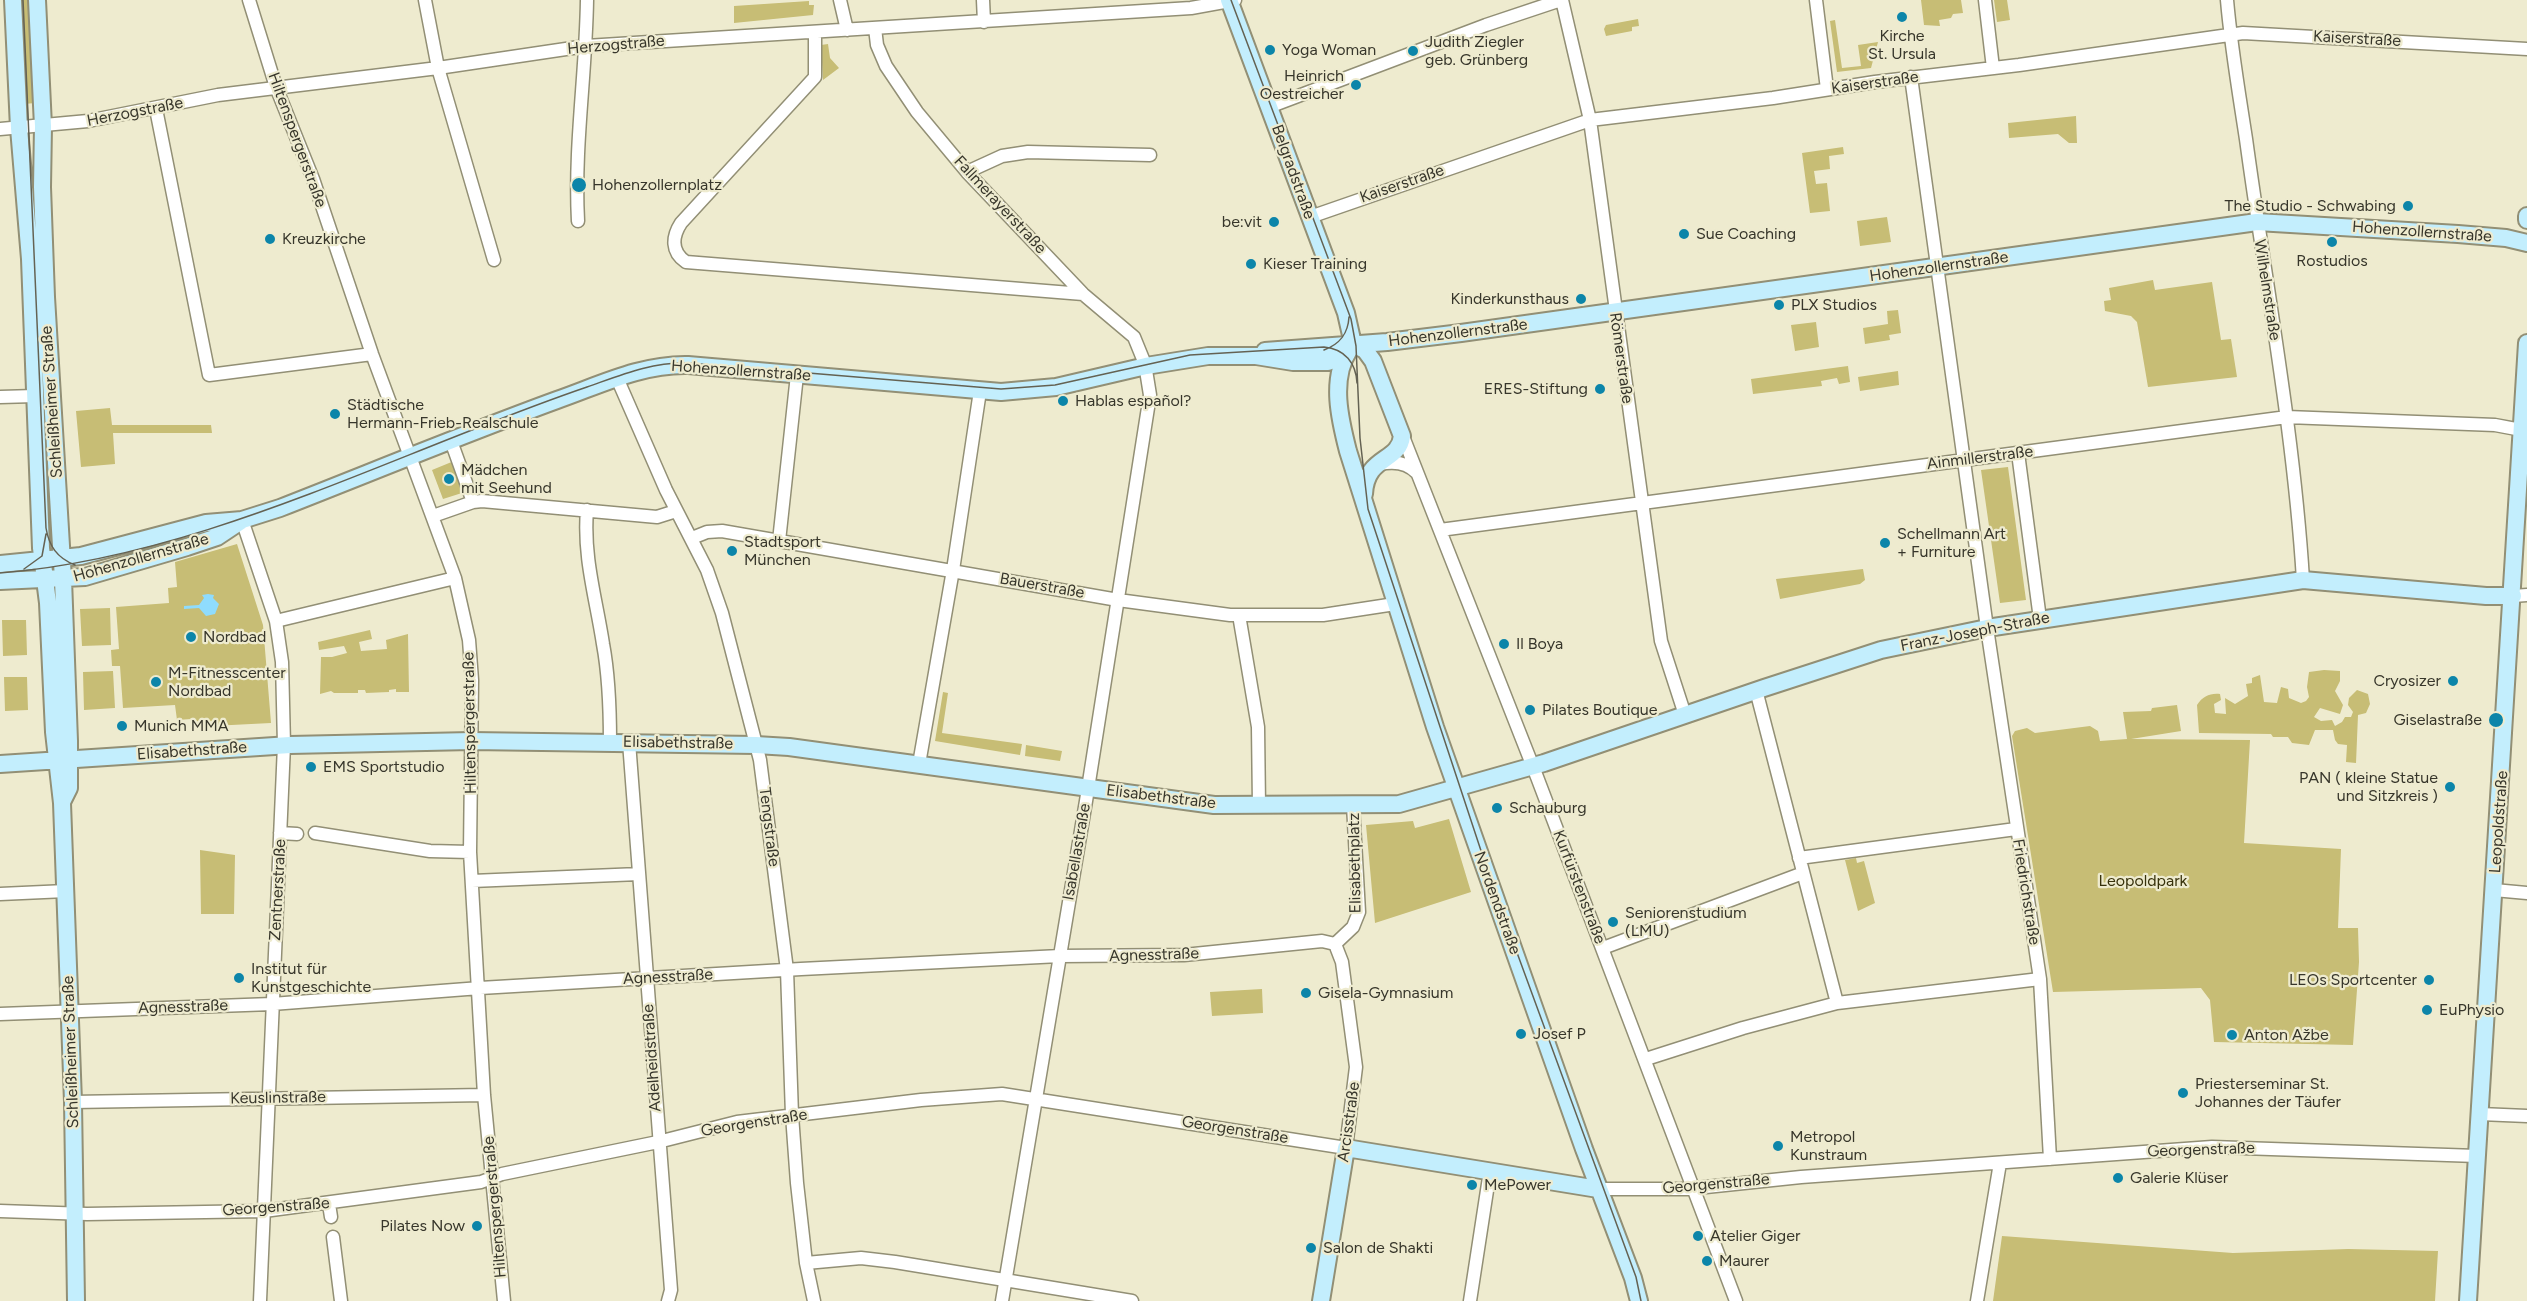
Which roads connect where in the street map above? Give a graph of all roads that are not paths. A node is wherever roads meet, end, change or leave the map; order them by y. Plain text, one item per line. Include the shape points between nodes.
1 (13, 0) edge
2 (37, 0) edge
3 (249, 0) edge
4 (426, 0) edge
5 (587, 0) edge
6 (840, 0) edge
7 (982, 0) edge
8 (1562, 0) edge
9 (1816, 0) edge
10 (1984, 0) edge
11 (2228, 0) edge
12 (1232, 1) edge
13 (984, 22) junction
14 (875, 28) junction
15 (848, 30) junction
16 (815, 32) junction
17 (2230, 35) junction
18 (586, 46) junction
19 (2527, 49) edge
20 (438, 68) junction
21 (1993, 68) junction
22 (1911, 77) junction
23 (276, 87) junction
24 (1827, 89) junction
25 (1269, 107) junction
26 (156, 109) junction
27 (1590, 120) junction
28 (43, 126) junction
29 (19, 128) junction
30 (0, 129) edge
31 (1150, 155) dead end
32 (967, 172) junction
33 (2527, 216) edge
34 (1310, 217) junction
35 (2527, 220) edge
36 (578, 221) dead end
37 (2257, 222) junction
38 (2527, 243) edge
39 (494, 260) dead end
40 (1938, 267) junction
41 (1083, 294) junction
42 (1615, 312) junction
43 (2527, 343) edge
44 (1353, 344) junction
45 (372, 354) junction
46 (1229, 355) junction
47 (1323, 362) junction
48 (1146, 366) junction
49 (1339, 373) junction
50 (797, 375) junction
51 (617, 378) junction
52 (980, 391) junction
53 (35, 396) junction
54 (0, 397) edge
55 (2287, 417) junction
56 (1400, 430) junction
57 (2524, 431) edge
58 (451, 441) junction
59 (1348, 451) junction
60 (2018, 453) junction
61 (410, 457) junction
62 (1965, 461) junction
63 (1375, 466) junction
64 (1417, 474) junction
65 (1364, 501) junction
66 (473, 502) junction
67 (1641, 503) junction
68 (587, 510) junction
69 (676, 511) junction
70 (433, 516) junction
71 (242, 520) junction
72 (1440, 530) junction
73 (692, 538) junction
74 (779, 541) junction
75 (62, 559) junction
76 (42, 560) junction
77 (0, 564) edge
78 (953, 570) junction
79 (455, 578) junction
80 (45, 579) junction
81 (63, 579) junction
82 (2303, 580) junction
83 (0, 581) edge
84 (2520, 595) edge
85 (1118, 600) junction
86 (1395, 604) junction
87 (1239, 615) junction
88 (2040, 619) junction
89 (276, 621) junction
90 (1987, 628) junction
91 (1756, 690) junction
92 (1684, 715) junction
93 (471, 741) junction
94 (610, 742) junction
95 (629, 742) junction
96 (284, 745) junction
97 (756, 745) junction
98 (62, 760) junction
99 (0, 764) edge
100 (920, 764) junction
101 (1533, 767) junction
102 (1088, 788) junction
103 (1456, 789) junction
104 (1353, 805) junction
105 (1259, 806) junction
106 (2016, 829) junction
107 (280, 833) junction
108 (315, 833) dead end
109 (297, 834) dead end
110 (470, 852) junction
111 (1799, 858) junction
112 (1803, 873) junction
113 (639, 874) junction
114 (472, 881) junction
115 (2494, 890) junction
116 (66, 891) junction
117 (2527, 893) edge
118 (0, 894) edge
119 (1335, 944) junction
120 (1603, 948) junction
121 (1060, 956) junction
122 (787, 970) junction
123 (646, 978) junction
124 (2040, 979) junction
125 (480, 988) junction
126 (1837, 1003) junction
127 (272, 1004) junction
128 (70, 1011) junction
129 (0, 1014) edge
130 (1646, 1059) junction
131 (484, 1095) junction
132 (1036, 1097) junction
133 (267, 1098) junction
134 (73, 1102) junction
135 (2480, 1114) junction
136 (792, 1115) junction
137 (2527, 1116) edge
138 (658, 1142) junction
139 (1346, 1148) junction
140 (2477, 1156) junction
141 (2050, 1159) junction
142 (2000, 1163) junction
143 (1490, 1171) junction
144 (493, 1178) junction
145 (1694, 1188) junction
146 (1598, 1189) junction
147 (0, 1211) edge
148 (264, 1211) junction
149 (75, 1214) junction
150 (333, 1237) dead end
151 (806, 1263) junction
152 (1006, 1280) junction
153 (1640, 1297) edge
154 (76, 1301) edge
155 (260, 1301) edge
156 (341, 1301) edge
157 (504, 1301) edge
158 (668, 1301) edge
159 (814, 1301) edge
160 (1002, 1301) edge
161 (1132, 1301) edge
162 (1321, 1301) edge
163 (1470, 1301) edge
164 (1736, 1301) edge
165 (1977, 1301) edge
166 (2468, 1301) edge

1 - 29 main road, Schleißheimer Straße
2 - 28 main road, Schleißheimer Straße
3 - 23 street, Hiltenspergerstraße
4 - 20 street
5 - 18 street
6 - 15 street
7 - 13 street
8 - 25 street
8 - 27 street, Römerstraße
9 - 24 street
10 - 21 street
11 - 17 street, Wilhelmstraße
12 - 13 street, Herzogstraße via 1191,8
12 - 25 main road, Belgradstraße
13 - 14 street, Herzogstraße
14 - 15 street, Herzogstraße
14 - 32 street, Fallmerayerstraße via 886,66
15 - 16 street, Herzogstraße
16 - 18 street, Herzogstraße
16 - 41 street via 815,77 676,231 674,246 686,262
17 - 19 street, Kaiserstraße
17 - 21 street, Kaiserstraße
17 - 37 street, Wilhelmstraße
18 - 20 street, Herzogstraße
18 - 36 street via 576,163
20 - 23 street, Herzogstraße
20 - 39 street
21 - 22 street, Kaiserstraße
22 - 24 street, Kaiserstraße
22 - 40 street
23 - 26 street, Herzogstraße
23 - 45 street, Hiltenspergerstraße via 313,179
24 - 27 street, Kaiserstraße
25 - 34 main road, Belgradstraße
26 - 28 street, Herzogstraße
26 - 45 street via 209,375
27 - 34 street, Kaiserstraße
27 - 42 street, Römerstraße
28 - 29 street, Herzogstraße
28 - 75 main road, Schleißheimer Straße via 46,297
29 - 30 street, Herzogstraße
29 - 53 main road, Schleißheimer Straße
31 - 32 street via 1028,152 1002,156
32 - 41 street, Fallmerayerstraße
33 - 35 main road
34 - 44 main road, Belgradstraße via 1347,316
37 - 38 main road, Hohenzollernstraße via 2458,234
37 - 40 main road, Hohenzollernstraße
37 - 55 street, Wilhelmstraße
40 - 42 main road, Hohenzollernstraße
40 - 62 street
41 - 48 street, Fallmerayerstraße via 1134,337
42 - 44 main road, Hohenzollernstraße
42 - 67 street, Römerstraße
43 - 57 main road, Leopoldstraße
44 - 46 main road, Hohenzollernstraße
44 - 47 main road, Hohenzollernstraße via 1338,358
44 - 49 main road
44 - 56 main road via 1365,350 1373,361
45 - 61 street, Hiltenspergerstraße
46 - 47 main road, Hohenzollernstraße
46 - 48 main road, Hohenzollernstraße
47 - 49 main road
48 - 52 main road, Hohenzollernstraße via 1044,389
48 - 85 street, Isabellastraße via 1150,396
49 - 59 main road, Nordendstraße via 1339,403
50 - 51 main road, Hohenzollernstraße via 673,365 651,367
50 - 52 main road, Hohenzollernstraße
50 - 74 street
51 - 58 main road, Hohenzollernstraße
51 - 69 street, Tengstraße
52 - 78 street
53 - 54 street
53 - 76 main road, Schleißheimer Straße
55 - 57 street, Ainmillerstraße via 2495,425
55 - 60 street, Ainmillerstraße
55 - 82 street, Wilhelmstraße
56 - 63 main road via 1398,448
56 - 64 street, Kurfürstenstraße
57 - 84 main road, Leopoldstraße
58 - 61 main road, Hohenzollernstraße
58 - 66 street
59 - 63 main road via 1364,464
59 - 65 main road, Nordendstraße
60 - 62 street, Ainmillerstraße
60 - 88 street
61 - 70 street, Hiltenspergerstraße
61 - 71 main road, Hohenzollernstraße
62 - 67 street, Ainmillerstraße
62 - 90 street, Friedrichstraße
63 - 64 street via 1401,463
63 - 65 main road via 1365,479
64 - 72 street, Kurfürstenstraße
65 - 86 main road, Nordendstraße
66 - 68 street
66 - 70 street
67 - 72 street, Ainmillerstraße
67 - 92 street, Römerstraße via 1663,655
68 - 69 street via 657,517
68 - 94 street via 587,559 608,683
69 - 73 street, Tengstraße
70 - 79 street, Hiltenspergerstraße
71 - 75 main road, Hohenzollernstraße via 206,523
71 - 81 main road, Hohenzollernstraße via 217,537 187,548 85,577
71 - 89 street, Zentnerstraße
72 - 101 street, Kurfürstenstraße
73 - 74 street, Bauerstraße via 711,531
73 - 97 street, Tengstraße via 722,613
74 - 78 street, Bauerstraße
75 - 76 main road, Hohenzollernstraße
75 - 81 main road, Schleißheimer Straße
76 - 77 main road, Hohenzollernstraße
76 - 80 main road, Schleißheimer Straße
78 - 85 street, Bauerstraße
78 - 100 street
79 - 89 street
79 - 93 street, Hiltenspergerstraße via 469,640
80 - 81 main road, Hohenzollernstraße
80 - 83 main road, Hohenzollernstraße
80 - 98 main road, Schleißheimer Straße
81 - 98 main road, Schleißheimer Straße
82 - 84 main road, Franz-Joseph-Straße via 2486,596
82 - 88 main road, Franz-Joseph-Straße
84 - 115 main road, Leopoldstraße
85 - 87 street, Bauerstraße
85 - 102 street, Isabellastraße
86 - 87 street, Bauerstraße via 1323,615
86 - 103 main road, Nordendstraße
87 - 105 street via 1258,727
88 - 90 main road, Franz-Joseph-Straße
89 - 96 street, Zentnerstraße via 282,662
90 - 91 main road, Franz-Joseph-Straße via 1881,650
90 - 106 street, Friedrichstraße
91 - 92 main road, Franz-Joseph-Straße
91 - 111 street
92 - 101 main road, Franz-Joseph-Straße
93 - 94 main road, Elisabethstraße
93 - 96 main road, Elisabethstraße
93 - 110 street, Hiltenspergerstraße
94 - 95 main road, Elisabethstraße
95 - 97 main road, Elisabethstraße
95 - 113 street, Adelheidstraße
96 - 98 main road, Elisabethstraße
96 - 107 street, Zentnerstraße
97 - 100 main road, Elisabethstraße
97 - 122 street, Tengstraße
98 - 99 main road, Elisabethstraße
98 - 116 main road, Schleißheimer Straße via 69,788 62,803
100 - 102 main road, Elisabethstraße
101 - 103 main road, Franz-Joseph-Straße
101 - 120 street, Kurfürstenstraße
102 - 105 main road, Elisabethstraße via 1214,805
102 - 121 street, Isabellastraße
103 - 104 main road, Elisabethplatz via 1399,804
103 - 146 main road, Nordendstraße
104 - 105 main road, Elisabethstraße
104 - 119 street, Elisabethplatz via 1359,912 1353,927
106 - 111 street
106 - 124 street, Friedrichstraße
107 - 109 street
107 - 127 street, Zentnerstraße
108 - 110 street via 430,852
110 - 114 street, Hiltenspergerstraße
111 - 112 street
112 - 120 street
112 - 126 street
113 - 114 street
113 - 123 street, Adelheidstraße
114 - 125 street, Hiltenspergerstraße
115 - 117 street
115 - 135 main road, Leopoldstraße
116 - 118 street
116 - 128 main road, Schleißheimer Straße
119 - 121 street, Agnesstraße via 1322,941 1184,955
119 - 139 street, Arcisstraße via 1342,962 1356,1067
120 - 130 street, Kurfürstenstraße
121 - 122 street, Agnesstraße
121 - 132 street, Isabellastraße
122 - 123 street, Agnesstraße
122 - 136 street, Tengstraße
123 - 125 street, Agnesstraße
123 - 138 street, Adelheidstraße
124 - 126 street
124 - 141 street, Friedrichstraße
125 - 127 street, Agnesstraße
125 - 131 street, Hiltenspergerstraße
126 - 130 street
127 - 128 street, Agnesstraße
127 - 133 street, Zentnerstraße
128 - 129 street, Agnesstraße
128 - 134 main road, Schleißheimer Straße
130 - 145 street, Kurfürstenstraße
131 - 133 street, Keuslinstraße
131 - 144 street, Hiltenspergerstraße
132 - 136 street, Georgenstraße via 963,1095
132 - 139 street, Georgenstraße
132 - 152 street, Isabellastraße
133 - 134 street, Keuslinstraße
133 - 148 street, Zentnerstraße
134 - 149 main road, Schleißheimer Straße
135 - 137 street
135 - 140 main road, Leopoldstraße
136 - 138 street, Georgenstraße via 737,1122
136 - 151 street, Tengstraße
138 - 144 street, Georgenstraße
138 - 158 street, Adelheidstraße via 671,1290
139 - 143 main road, Georgenstraße
139 - 162 main road, Arcisstraße
140 - 141 street, Georgenstraße via 2212,1147
140 - 166 main road, Leopoldstraße
141 - 142 street, Georgenstraße
142 - 145 street, Georgenstraße
142 - 165 street
143 - 146 main road, Georgenstraße
143 - 163 street
144 - 148 street, Georgenstraße via 330,1210
144 - 157 street, Hiltenspergerstraße
145 - 146 street, Georgenstraße
145 - 164 street, Kurfürstenstraße
146 - 153 main road, Nordendstraße
147 - 149 street, Georgenstraße
148 - 149 street, Georgenstraße
148 - 155 street, Zentnerstraße
149 - 154 main road, Schleißheimer Straße
150 - 156 street
151 - 152 street via 861,1258
151 - 159 street, Tengstraße
152 - 160 street, Isabellastraße
152 - 161 street

